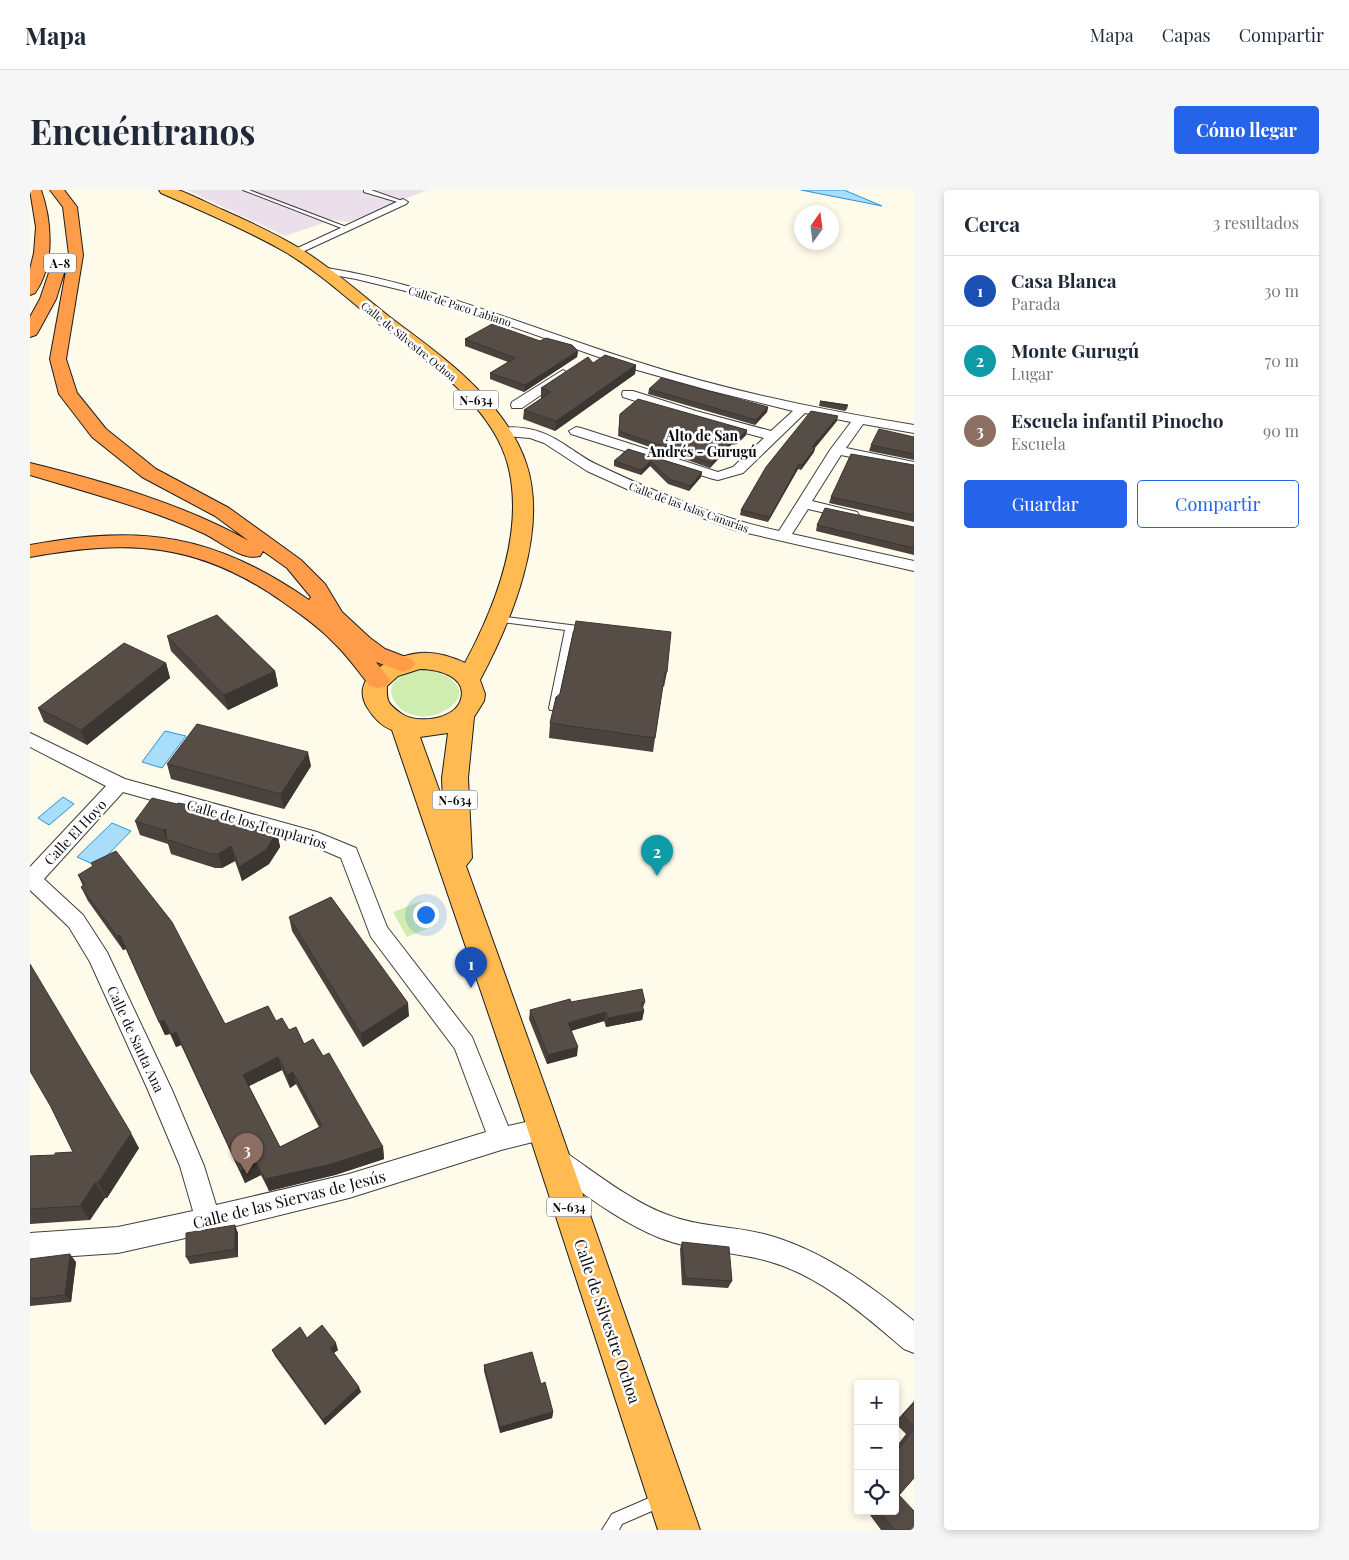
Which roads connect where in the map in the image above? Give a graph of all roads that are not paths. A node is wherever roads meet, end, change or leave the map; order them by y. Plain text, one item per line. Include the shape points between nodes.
1 (34, 190) edge
2 (56, 190) edge
3 (166, 190) edge
4 (245, 190) edge
5 (369, 190) edge
6 (402, 202) joint
7 (346, 228) junction
8 (294, 252) junction
9 (321, 270) junction
10 (30, 290) edge
11 (30, 332) edge
12 (596, 353) junction
13 (628, 394) dead end
14 (517, 405) dead end
15 (801, 410) junction
16 (860, 421) junction
17 (914, 429) edge
18 (576, 431) dead end
19 (503, 432) junction
20 (774, 436) junction
21 (837, 450) junction
22 (914, 466) edge
23 (30, 469) edge
24 (805, 504) junction
25 (868, 518) edge
26 (783, 537) junction
27 (30, 552) edge
28 (914, 566) edge
29 (287, 578) junction
30 (332, 613) junction
31 (498, 619) junction
32 (570, 628) junction
33 (598, 631) edge
34 (342, 637) junction
35 (435, 661) junction
36 (403, 664) junction
37 (469, 679) junction
38 (378, 680) junction
39 (553, 708) edge
40 (462, 716) junction
41 (403, 725) junction
42 (30, 739) edge
43 (119, 784) junction
44 (30, 879) edge
45 (459, 884) junction
46 (501, 1139) junction
47 (548, 1143) junction
48 (208, 1220) junction
49 (30, 1246) edge
50 (914, 1339) edge
51 (668, 1497) junction
52 (610, 1530) edge
53 (679, 1530) edge

1 - 10 highway, A-8 via 44,227 41,253
2 - 11 highway, A-8 via 64,230 61,257 48,299
2 - 30 highway via 70,207 76,255 58,359 68,394 99,433 149,473 222,512 294,564 317,589
3 - 8 highway, N-634 via 238,222
4 - 7 lane
5 - 6 lane via 366,191
6 - 7 street
7 - 8 street
8 - 9 highway, Calle de Silvestre Ochoa / N-634
9 - 12 street, Calle de Paco Labiano via 371,277 474,309
9 - 19 highway, Calle de Silvestre Ochoa / N-634 via 459,382
12 - 14 street
12 - 15 street, Calle de Paco Labiano via 739,396
13 - 20 street
15 - 16 street, Calle de Paco Labiano
15 - 20 street
16 - 17 street, Calle de Paco Labiano
16 - 21 street
18 - 20 street via 718,476 738,470
19 - 26 street, Calle de las Islas Canarias via 532,434 549,440 592,468 634,488 739,527
19 - 31 highway, Calle de Silvestre Ochoa / N-634 via 517,462 522,483 521,528 510,582
21 - 22 street
21 - 24 street
23 - 29 highway via 159,508 199,524 236,542
24 - 25 street
24 - 26 street
26 - 28 street, Calle de las Islas Canarias
27 - 34 highway via 78,543 122,540 156,542 202,551 236,564 284,591
29 - 30 highway
29 - 34 highway
30 - 36 highway via 377,654
31 - 32 lane
31 - 35 highway, N-634 via 467,649
31 - 37 highway, N-634
32 - 33 lane
32 - 39 lane
34 - 38 highway
35 - 36 highway, N-634
35 - 37 highway, N-634 via 455,668
36 - 38 highway, N-634
37 - 40 highway, N-634 via 474,688 474,698
38 - 41 highway via 373,690 379,711
40 - 41 highway via 434,727
40 - 45 highway, Calle de Silvestre Ochoa / N-634 via 455,778
41 - 45 highway, Calle de Silvestre Ochoa / N-634
42 - 43 street, Calle de los Templarios
43 - 44 street, Calle El Hoyo
43 - 46 street, Calle de los Templarios via 316,839 348,853 378,931 464,1044
44 - 48 street, Calle de Santa Ana via 76,921 99,958 160,1090 188,1158
45 - 47 highway, Calle de Silvestre Ochoa / N-634
46 - 47 street, Calle de las Siervas de Jesús
46 - 48 street, Calle de las Siervas de Jesús via 350,1186
47 - 50 street via 640,1214 676,1231 773,1250 821,1269 870,1302
47 - 51 highway, Calle de Silvestre Ochoa / N-634
48 - 49 street, Calle de las Siervas de Jesús via 118,1240
51 - 52 lane via 617,1519
51 - 53 highway, Calle de Silvestre Ochoa / N-634

